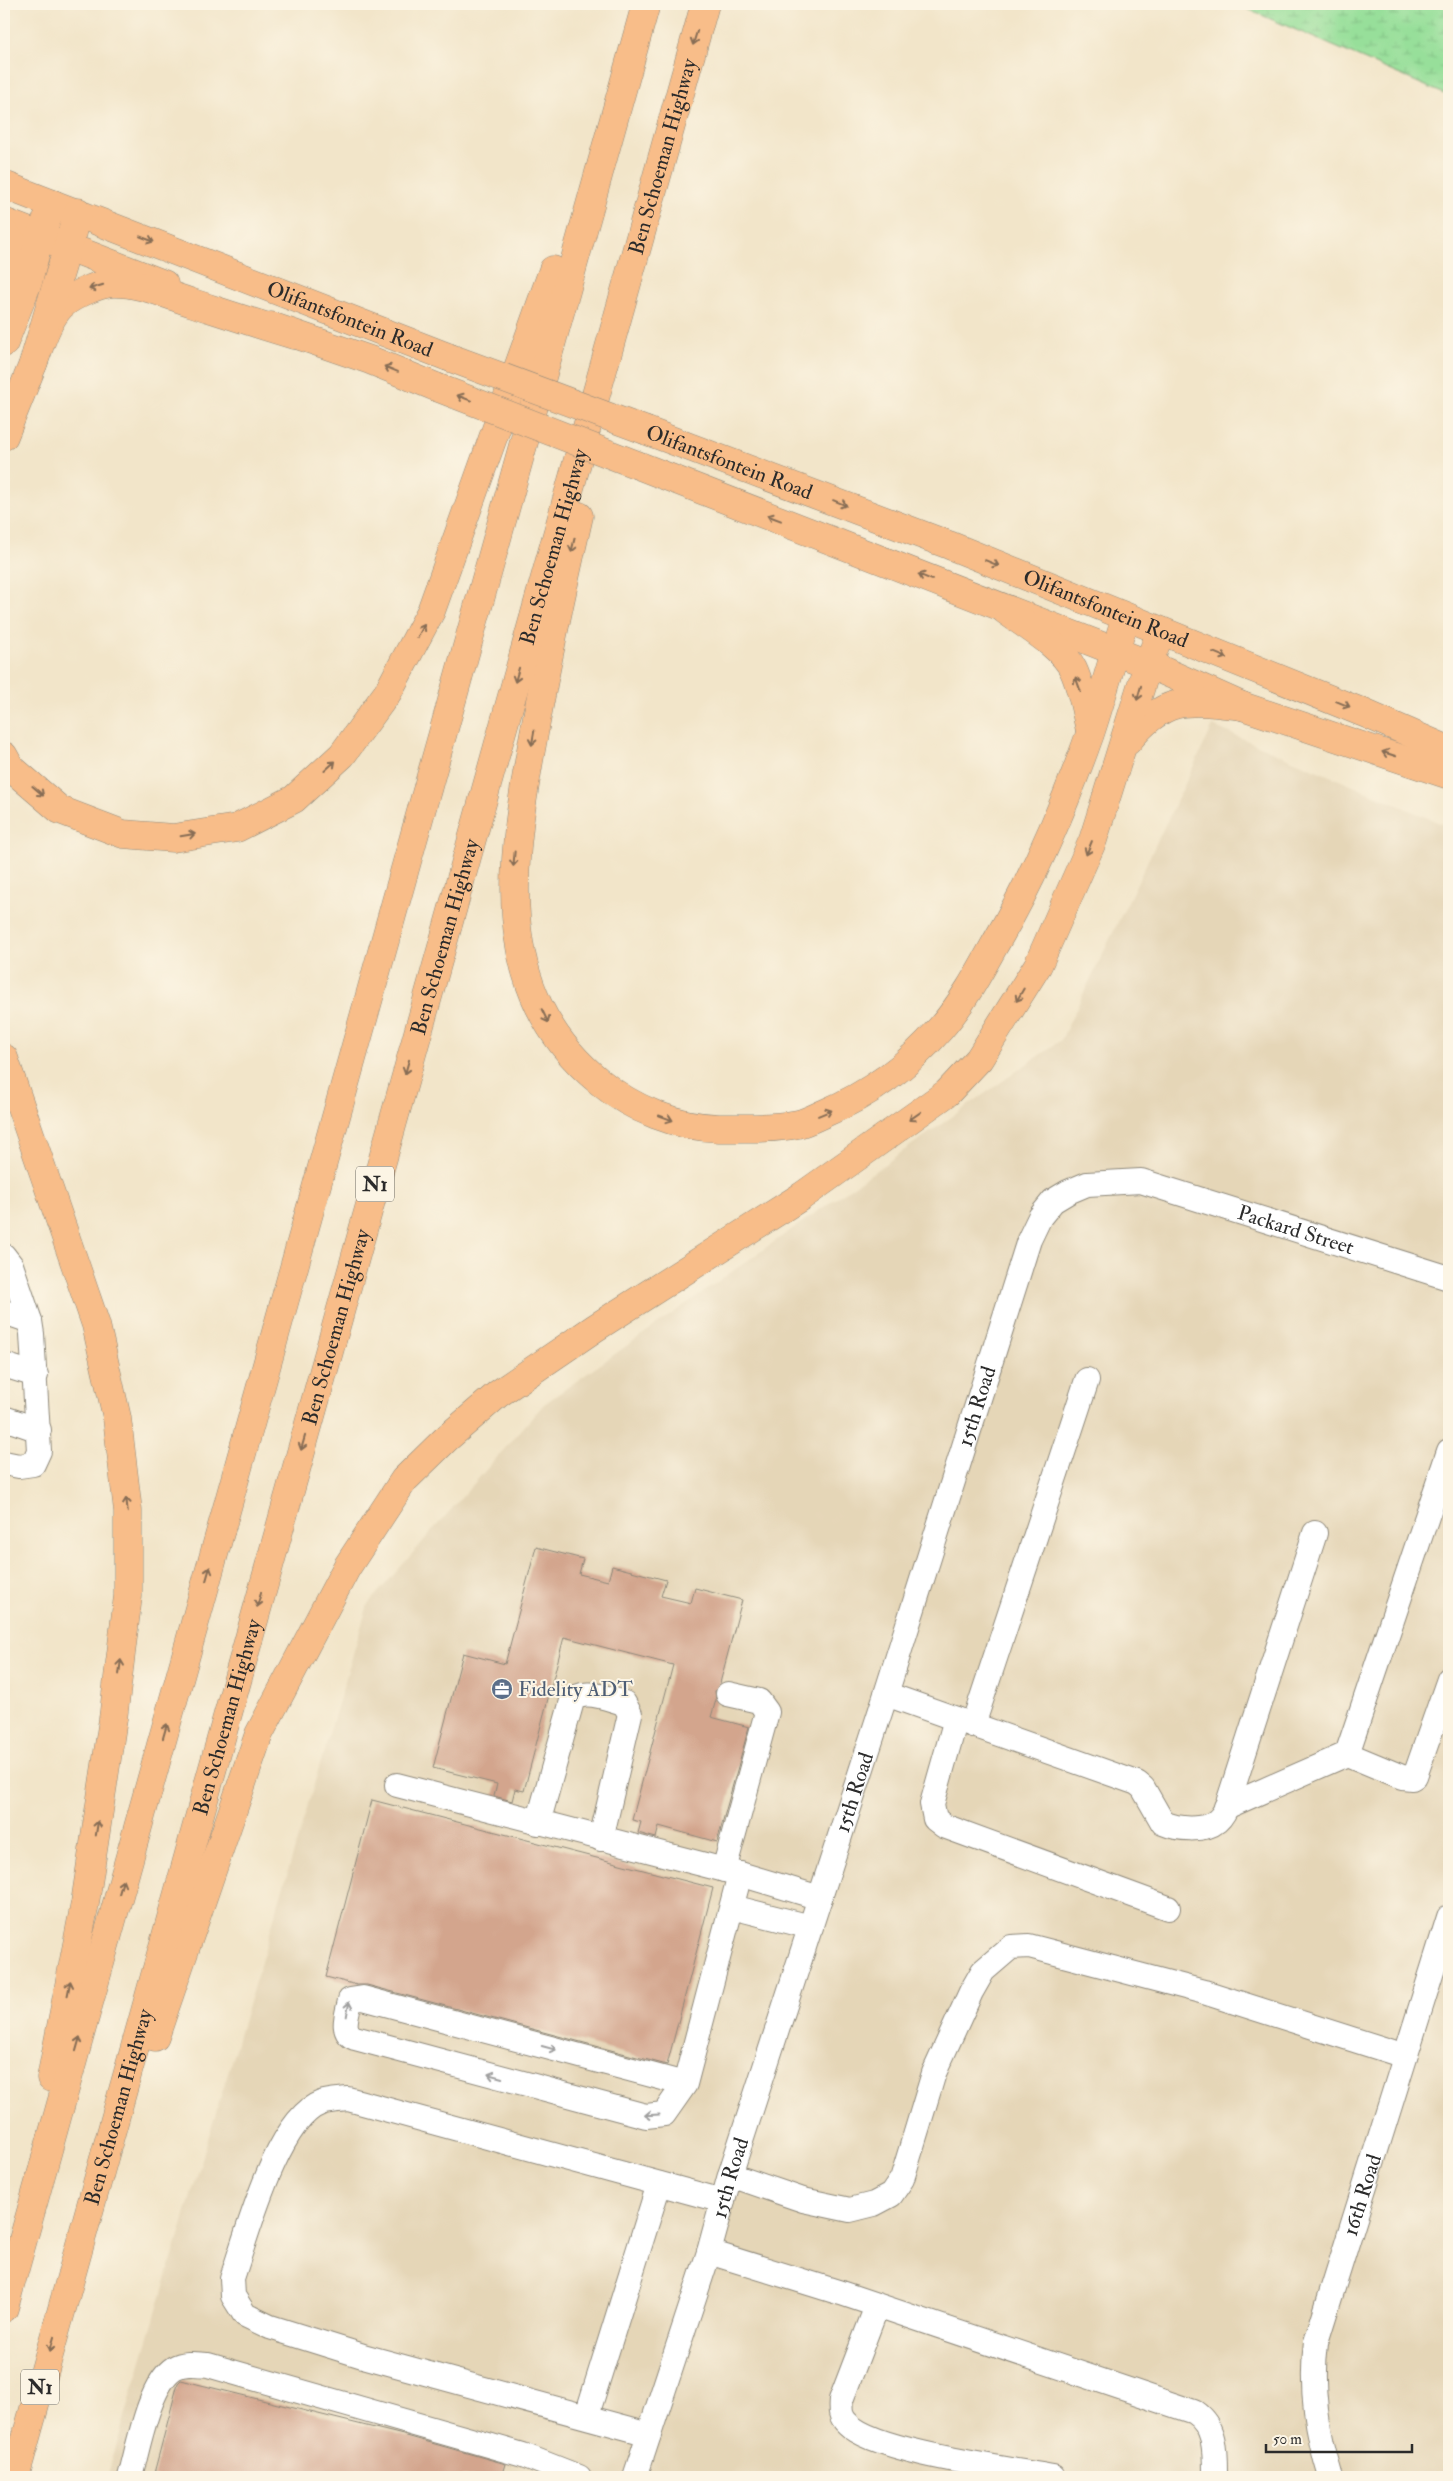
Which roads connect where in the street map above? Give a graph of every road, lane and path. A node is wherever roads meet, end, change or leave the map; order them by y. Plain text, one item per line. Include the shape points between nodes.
1 (646, 4) edge
2 (705, 4) edge
3 (631, 52) junction
4 (685, 72) junction
5 (4, 185) edge
6 (53, 204) junction
7 (78, 212) junction
8 (4, 222) edge
9 (4, 233) edge
10 (40, 236) junction
11 (67, 246) junction
12 (294, 334) junction
13 (4, 337) edge
14 (4, 343) edge
15 (33, 364) junction
16 (4, 436) edge
17 (1005, 610) junction
18 (1126, 617) junction
19 (1161, 631) junction
20 (1114, 651) junction
21 (1148, 664) junction
22 (1242, 706) junction
23 (1091, 731) junction
24 (1124, 745) junction
25 (1449, 750) edge
26 (4, 756) edge
27 (1449, 776) edge
28 (4, 1058) edge
29 (1141, 1181) joint
30 (4, 1256) edge
31 (1449, 1278) edge
32 (4, 1312) edge
33 (30, 1321) junction
34 (4, 1365) edge
35 (36, 1375) junction
36 (1087, 1380) dead end
37 (4, 1418) edge
38 (39, 1430) junction
39 (1449, 1451) edge
40 (4, 1463) edge
41 (1315, 1533) dead end
42 (1449, 1679) edge
43 (728, 1694) dead end
44 (886, 1694) junction
45 (964, 1722) junction
46 (1347, 1754) junction
47 (397, 1785) dead end
48 (1226, 1807) junction
49 (538, 1822) junction
50 (601, 1839) junction
51 (732, 1872) junction
52 (820, 1898) junction
53 (732, 1907) junction
54 (1168, 1908) dead end
55 (1449, 1917) edge
56 (811, 1927) junction
57 (1406, 2056) junction
58 (685, 2084) junction
59 (730, 2175) junction
60 (659, 2184) junction
61 (723, 2202) junction
62 (709, 2252) junction
63 (13, 2276) junction
64 (65, 2297) junction
65 (876, 2306) junction
66 (4, 2308) edge
67 (586, 2415) junction
68 (649, 2434) junction
69 (14, 2477) edge
70 (130, 2477) edge
71 (577, 2477) edge
72 (635, 2477) edge
73 (1053, 2477) edge
74 (1215, 2477) edge
75 (1331, 2477) edge

1 - 3 main road
2 -> 4 main road, Ben Schoeman Highway / N1
26 -> 3 main road via 10,767 60,810 123,834 173,838 237,828 294,799 342,755 388,692 431,611
63 -> 3 main road
4 -> 23 main road via 553,626 520,811 514,865 515,925 522,962 554,1034 579,1065 609,1090 639,1108 672,1120 714,1128 799,1124 850,1103 896,1073 941,1028 973,983 1010,919 1050,837
4 -> 64 main road, Ben Schoeman Highway / N1
5 - 6 main road, Olifantsfontein Road
6 - 7 main road, Olifantsfontein Road
6 - 10 main road
7 - 11 main road
7 -> 18 main road, Olifantsfontein Road, bridge via 448,357 814,493
8 - 10 main road, Olifantsfontein Road
9 - 13 main road via 16,247 21,264
10 - 11 main road, Olifantsfontein Road
10 - 14 main road via 28,282
11 - 12 main road, Olifantsfontein Road
11 - 15 main road
12 -> 15 main road via 153,290 111,283 91,288 61,306
17 -> 12 main road, Olifantsfontein Road, bridge via 370,360
15 - 16 main road
17 - 20 main road, Olifantsfontein Road
23 -> 17 main road via 1072,667 1062,654
18 - 19 main road, Olifantsfontein Road
18 - 20 main road
19 - 21 main road
19 -> 25 main road, Olifantsfontein Road
20 - 21 main road, Olifantsfontein Road
20 - 23 main road
21 - 22 main road, Olifantsfontein Road
21 -> 24 main road
22 - 24 main road via 1215,702 1169,705 1142,723
27 -> 22 main road, Olifantsfontein Road
24 -> 64 main road via 1093,840 1038,965 979,1059 947,1094 802,1196 498,1394 404,1480 347,1567 260,1734
63 -> 28 main road via 85,1903 113,1720 128,1596 128,1521 117,1418 96,1325
29 - 31 street, Packard Street
29 - 44 street, 15th Road via 1087,1184 1053,1201 1040,1217 1029,1240
30 - 33 street via 12,1265
32 - 33 street
33 - 35 street
34 - 35 street
35 - 38 street
36 - 45 street
37 - 38 street
38 - 40 street via 39,1451 33,1464
39 - 46 street
41 - 48 street
42 - 46 street via 1412,1778 1402,1777
43 - 51 street via 759,1701 767,1712
44 - 45 street
44 - 52 street, 15th Road
45 - 48 street via 1137,1783 1167,1824 1188,1828 1211,1824 1218,1820
45 - 54 street via 932,1804 935,1819 944,1826
46 - 48 street
47 - 49 street
49 - 50 street
49 - 50 street via 576,1695 624,1703 630,1714
50 - 51 street
51 - 52 street
51 - 53 street
52 - 56 street, 15th Road
53 - 56 street
53 - 58 street
55 - 57 street, 16th Road
56 - 59 street, 15th Road
57 - 59 street via 1204,1992 1029,1946 1011,1947 983,1971 971,1992 934,2073 902,2179 891,2195 874,2204 850,2210 803,2200
57 - 75 street, 16th Road via 1316,2342 1314,2402
58 -> 58 street via 664,2114 646,2116 355,2038 345,2029 350,2000 364,1998
59 - 61 street, 15th Road
60 - 61 street
60 - 67 street
60 - 67 street via 348,2099 321,2103 298,2119 275,2157 232,2278 233,2296 245,2315 270,2327 363,2356
61 - 62 street, 15th Road
62 - 65 street
62 - 68 street, 15th Road
63 - 66 main road
64 -> 69 main road, Ben Schoeman Highway / N1
65 - 73 street via 841,2400 841,2416 849,2426 877,2441 916,2452
65 - 74 street via 1194,2412 1210,2428
67 - 68 street
68 - 72 street, 15th Road
70 - 71 street via 154,2396 167,2374 175,2367 187,2364 208,2365 523,2455

